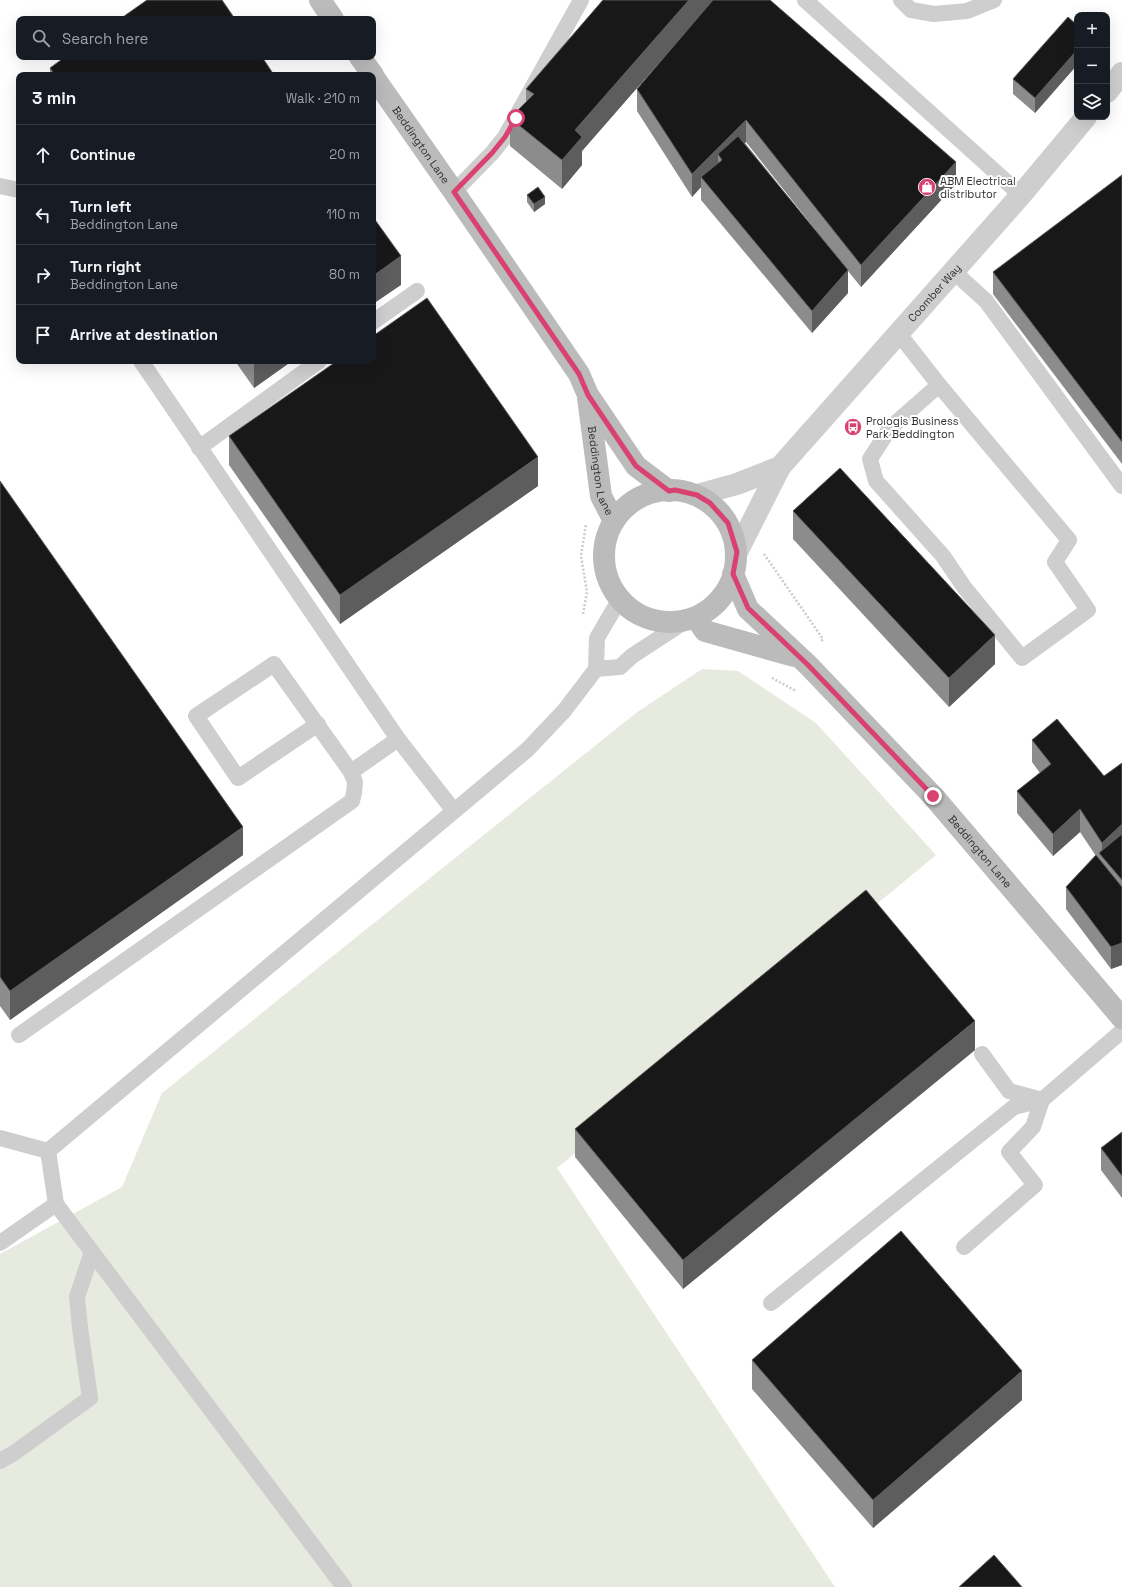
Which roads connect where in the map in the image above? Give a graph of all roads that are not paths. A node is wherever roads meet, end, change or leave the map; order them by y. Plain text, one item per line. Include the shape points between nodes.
1 (320, 0) edge
2 (581, 0) edge
3 (805, 0) edge
4 (901, 0) edge
5 (994, 0) edge
6 (331, 16) edge
7 (362, 60) edge
8 (371, 72) edge
9 (1122, 73) edge
10 (376, 79) edge
11 (1110, 88) edge
12 (1084, 120) edge
13 (0, 186) edge
14 (16, 189) edge
15 (454, 192) junction
16 (1021, 195) junction
17 (954, 272) junction
18 (417, 291) dead end
19 (376, 320) edge
20 (899, 334) junction
21 (143, 364) edge
22 (315, 364) edge
23 (938, 385) junction
24 (588, 395) junction
25 (199, 448) junction
26 (780, 467) junction
27 (1122, 486) edge
28 (669, 491) junction
29 (697, 495) junction
30 (614, 521) junction
31 (737, 552) junction
32 (733, 574) junction
33 (621, 597) junction
34 (690, 620) junction
35 (803, 661) junction
36 (596, 669) junction
37 (318, 724) junction
38 (398, 739) junction
39 (351, 772) junction
40 (454, 811) junction
41 (1122, 1018) edge
42 (1122, 1031) edge
43 (19, 1035) dead end
44 (982, 1054) dead end
45 (1042, 1100) junction
46 (0, 1138) edge
47 (48, 1150) junction
48 (56, 1204) junction
49 (0, 1243) edge
50 (964, 1247) dead end
51 (92, 1252) junction
52 (771, 1303) dead end
53 (0, 1461) edge
54 (344, 1587) edge

1 - 6 main road
2 - 15 lane via 505,137
3 - 16 lane
4 - 5 lane via 911,10 934,14 966,11
7 - 8 main road, Beddington Lane
9 - 11 street
10 - 15 main road, Beddington Lane
12 - 16 street, Coomber Way
13 - 14 lane
15 - 24 main road, Beddington Lane via 579,374
16 - 17 street, Coomber Way
17 - 20 street, Coomber Way
17 - 27 lane via 986,301
18 - 19 lane
20 - 23 lane
20 - 26 street, Coomber Way
21 - 25 lane
22 - 25 lane
23 - 23 lane via 1069,540 1055,562 1088,610 1022,658 964,587 943,556 876,482 870,459 890,428
24 - 28 main road, Beddington Lane via 636,466
24 - 30 main road, Beddington Lane via 601,496
25 - 38 lane
26 - 29 street, Coomber Way via 737,484
26 - 31 street, Coomber Way
28 - 29 main road, Beddington Lane
28 - 30 main road, Beddington Lane via 658,491 635,499
29 - 31 main road, Beddington Lane via 710,503 728,523
30 - 33 main road, Beddington Lane via 604,549 604,562 610,585
31 - 32 main road, Beddington Lane
32 - 34 main road, Beddington Lane via 732,581 715,606
32 - 35 main road, Beddington Lane via 748,608
33 - 34 main road, Beddington Lane via 627,607 654,621
33 - 36 lane via 596,638
34 - 35 main road via 705,631
34 - 36 lane via 632,656 620,667
35 - 41 main road, Beddington Lane via 933,796
36 - 40 lane via 564,711 527,750
37 - 37 lane via 274,664 196,716 238,778
37 - 39 lane
38 - 39 lane
38 - 40 lane
39 - 43 lane via 355,782 352,800
40 - 47 lane
42 - 45 lane
44 - 45 lane via 1009,1091
45 - 50 lane via 1033,1127 1009,1152 1035,1184
45 - 52 lane via 1014,1107
46 - 47 lane
47 - 48 lane
48 - 49 lane
48 - 51 lane
51 - 53 lane via 77,1297 90,1398
51 - 54 lane

